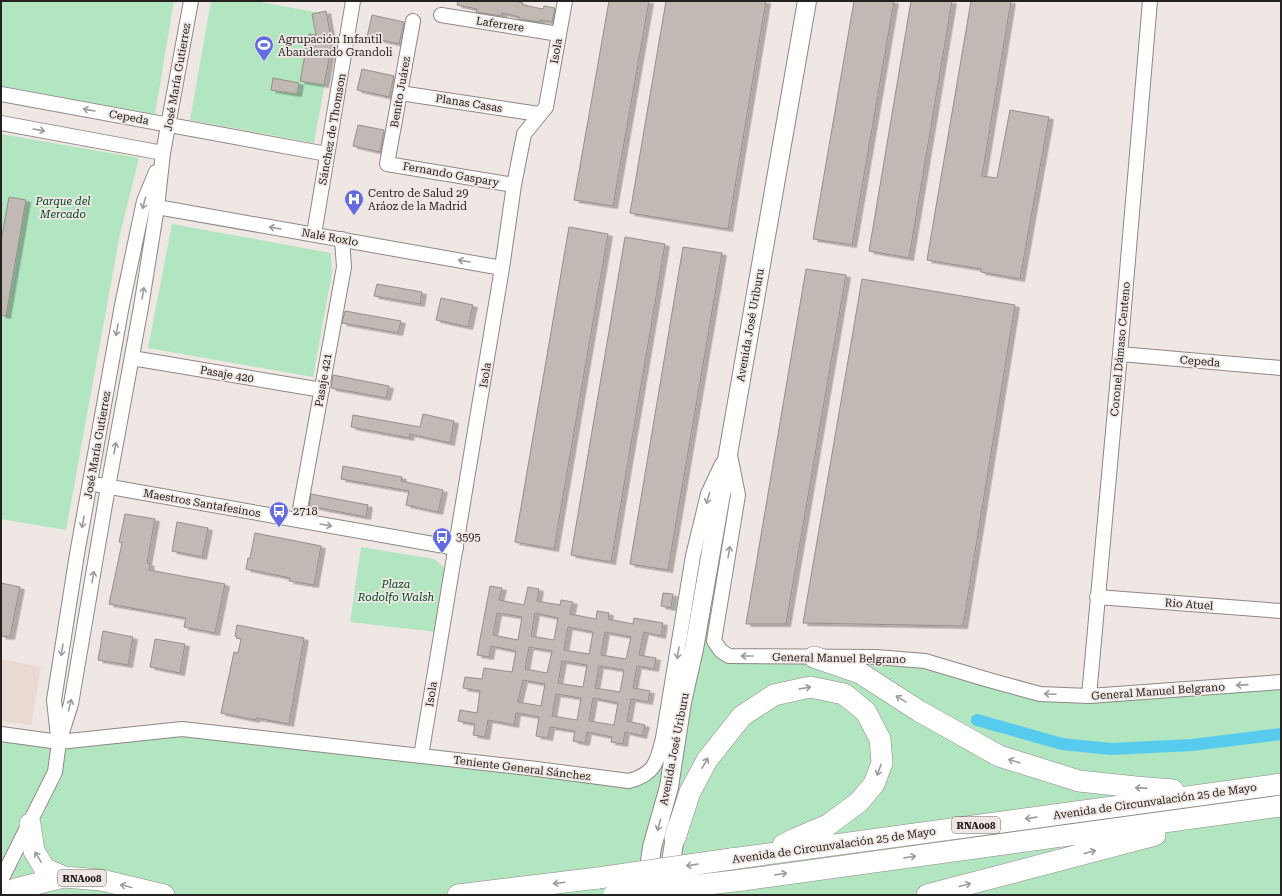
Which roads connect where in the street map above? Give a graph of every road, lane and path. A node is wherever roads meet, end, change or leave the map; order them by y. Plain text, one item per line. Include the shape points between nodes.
1 (191, 1) edge
2 (565, 1) edge
3 (807, 1) edge
4 (1150, 1) edge
5 (350, 2) edge
6 (441, 15) dead end
7 (412, 21) dead end
8 (559, 34) junction
9 (400, 92) junction
10 (1, 94) edge
11 (539, 114) junction
12 (1, 124) edge
13 (168, 124) junction
14 (163, 153) junction
15 (328, 154) junction
16 (387, 164) joint
17 (514, 185) junction
18 (156, 207) junction
19 (314, 234) junction
20 (342, 239) junction
21 (502, 268) junction
22 (1120, 354) junction
23 (132, 358) junction
24 (1281, 368) edge
25 (322, 390) junction
26 (728, 449) junction
27 (90, 484) junction
28 (108, 487) junction
29 (298, 520) junction
30 (450, 547) junction
31 (1097, 597) junction
32 (1281, 611) edge
33 (694, 649) junction
34 (814, 656) junction
35 (1281, 682) edge
36 (1089, 696) junction
37 (1, 734) edge
38 (59, 742) junction
39 (421, 756) junction
40 (1281, 784) edge
41 (1222, 792) junction
42 (1281, 806) edge
43 (1243, 812) junction
44 (30, 824) junction
45 (675, 838) junction
46 (768, 853) junction
47 (64, 877) junction
48 (1, 880) edge
49 (1, 894) edge
50 (164, 895) edge
51 (458, 895) edge
52 (614, 895) edge
53 (646, 895) edge
54 (666, 895) edge
55 (927, 895) edge

1 - 13 street, José María Gutierrez
2 - 8 street, Isola
3 - 26 main road, Avenida José Uriburu
4 - 22 street, Coronel Dámaso Centeno
5 - 15 street, Sánchez de Thomson
6 - 8 street, Laferrere
7 - 9 street, Benito Juárez
8 - 11 street, Isola via 546,107
9 - 11 street, Planas Casas
9 - 16 street, Benito Juárez
13 -> 10 street, Cepeda
11 - 17 street, Isola via 524,134
12 -> 14 street
13 - 14 street, José María Gutierrez
13 - 15 street, Cepeda
14 - 18 street, José María Gutierrez
14 -> 27 street, José María Gutierrez via 144,201 122,305
15 - 19 street, Sánchez de Thomson
16 - 17 street, Fernando Gaspary
17 - 21 street, Isola
19 -> 18 street, Nalé Roxlo
23 -> 18 street, José María Gutierrez
19 - 20 street, Nalé Roxlo
21 -> 20 street, Nalé Roxlo
20 - 25 street, Pasaje 421 via 344,267
21 - 30 street, Isola
22 - 24 street, Cepeda
22 - 31 street, Coronel Dámaso Centeno
23 - 25 street, Pasaje 420
28 -> 23 street, José María Gutierrez
25 - 29 street, Pasaje 421
26 - 33 main road, Avenida José Uriburu
34 -> 26 street, General Manuel Belgrano via 729,656 721,651 714,641 738,495
26 -> 39 street, Teniente General Sánchez via 708,494 693,556 664,738 652,770 640,778 629,781
27 - 28 street, Maestros Santafesinos
27 -> 38 street, José María Gutierrez via 54,700
28 - 29 street, Maestros Santafesinos
38 -> 28 street, José María Gutierrez via 71,704
29 -> 30 street, Maestros Santafesinos
30 - 39 street, Isola
31 - 32 street, Rio Atuel
31 - 36 street, Coronel Dámaso Centeno
33 - 45 main road, Avenida José Uriburu via 692,699
33 -> 53 main road, Avenida José Uriburu via 682,702 669,787 652,847
36 -> 34 street, General Manuel Belgrano via 1040,694 925,661
41 -> 34 highway, RNA008 via 1079,781 999,756 860,673
35 -> 36 street, General Manuel Belgrano
37 - 38 street, Teniente General Sánchez
38 - 39 street, Teniente General Sánchez via 182,729
38 - 44 street, José María Gutierrez via 55,772
40 - 41 highway, Avenida de Circunvalación 25 de Mayo / RNA008
41 -> 46 highway, Avenida de Circunvalación 25 de Mayo / RNA008
42 - 43 highway, Avenida de Circunvalación 25 de Mayo / RNA008
52 -> 43 highway, Avenida de Circunvalación 25 de Mayo / RNA008, bridge via 743,880
55 -> 43 highway
47 -> 44 highway via 45,869 34,851
44 - 48 street, José María Gutierrez
45 -> 46 highway via 690,792 707,760 742,716 774,695 810,687 844,694 866,712 880,739 882,763 874,784 859,802 828,825
45 - 54 main road, Avenida José Uriburu
46 -> 51 highway, Avenida de Circunvalación 25 de Mayo / RNA008, bridge
47 - 49 highway, RNA008
50 -> 47 highway, RNA008 via 101,880

